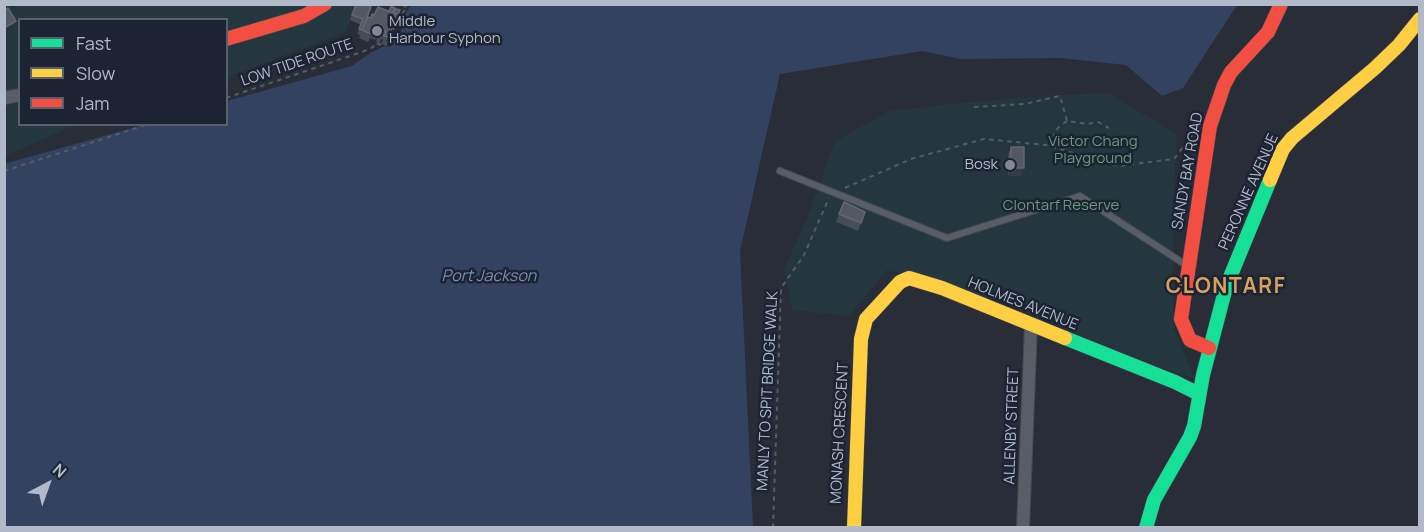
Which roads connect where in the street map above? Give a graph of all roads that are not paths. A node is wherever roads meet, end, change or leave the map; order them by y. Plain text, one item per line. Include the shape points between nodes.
1 (325, 4) edge
2 (1281, 4) edge
3 (1419, 19) edge
4 (228, 38) edge
5 (780, 171) dead end
6 (1189, 267) junction
7 (1031, 325) junction
8 (861, 339) joint
9 (1209, 348) junction
10 (1199, 394) junction
11 (854, 528) edge
12 (1023, 528) edge
13 (1146, 528) edge

1 - 4 street via 294,20
2 - 6 street, SANDY BAY ROAD via 1268,32 1224,85 1210,126
3 - 9 street, PERONNE AVENUE via 1398,47 1287,143 1226,287
5 - 6 lane via 947,238 1080,196
6 - 9 street, SANDY BAY ROAD via 1182,319 1190,340
7 - 8 street, HOLMES AVENUE via 909,278 900,282 866,319
7 - 10 street, HOLMES AVENUE
7 - 12 street, ALLENBY STREET
8 - 11 street, MONASH CRESCENT
9 - 10 street, PERONNE AVENUE
10 - 13 street, PERONNE AVENUE via 1191,436 1154,500

